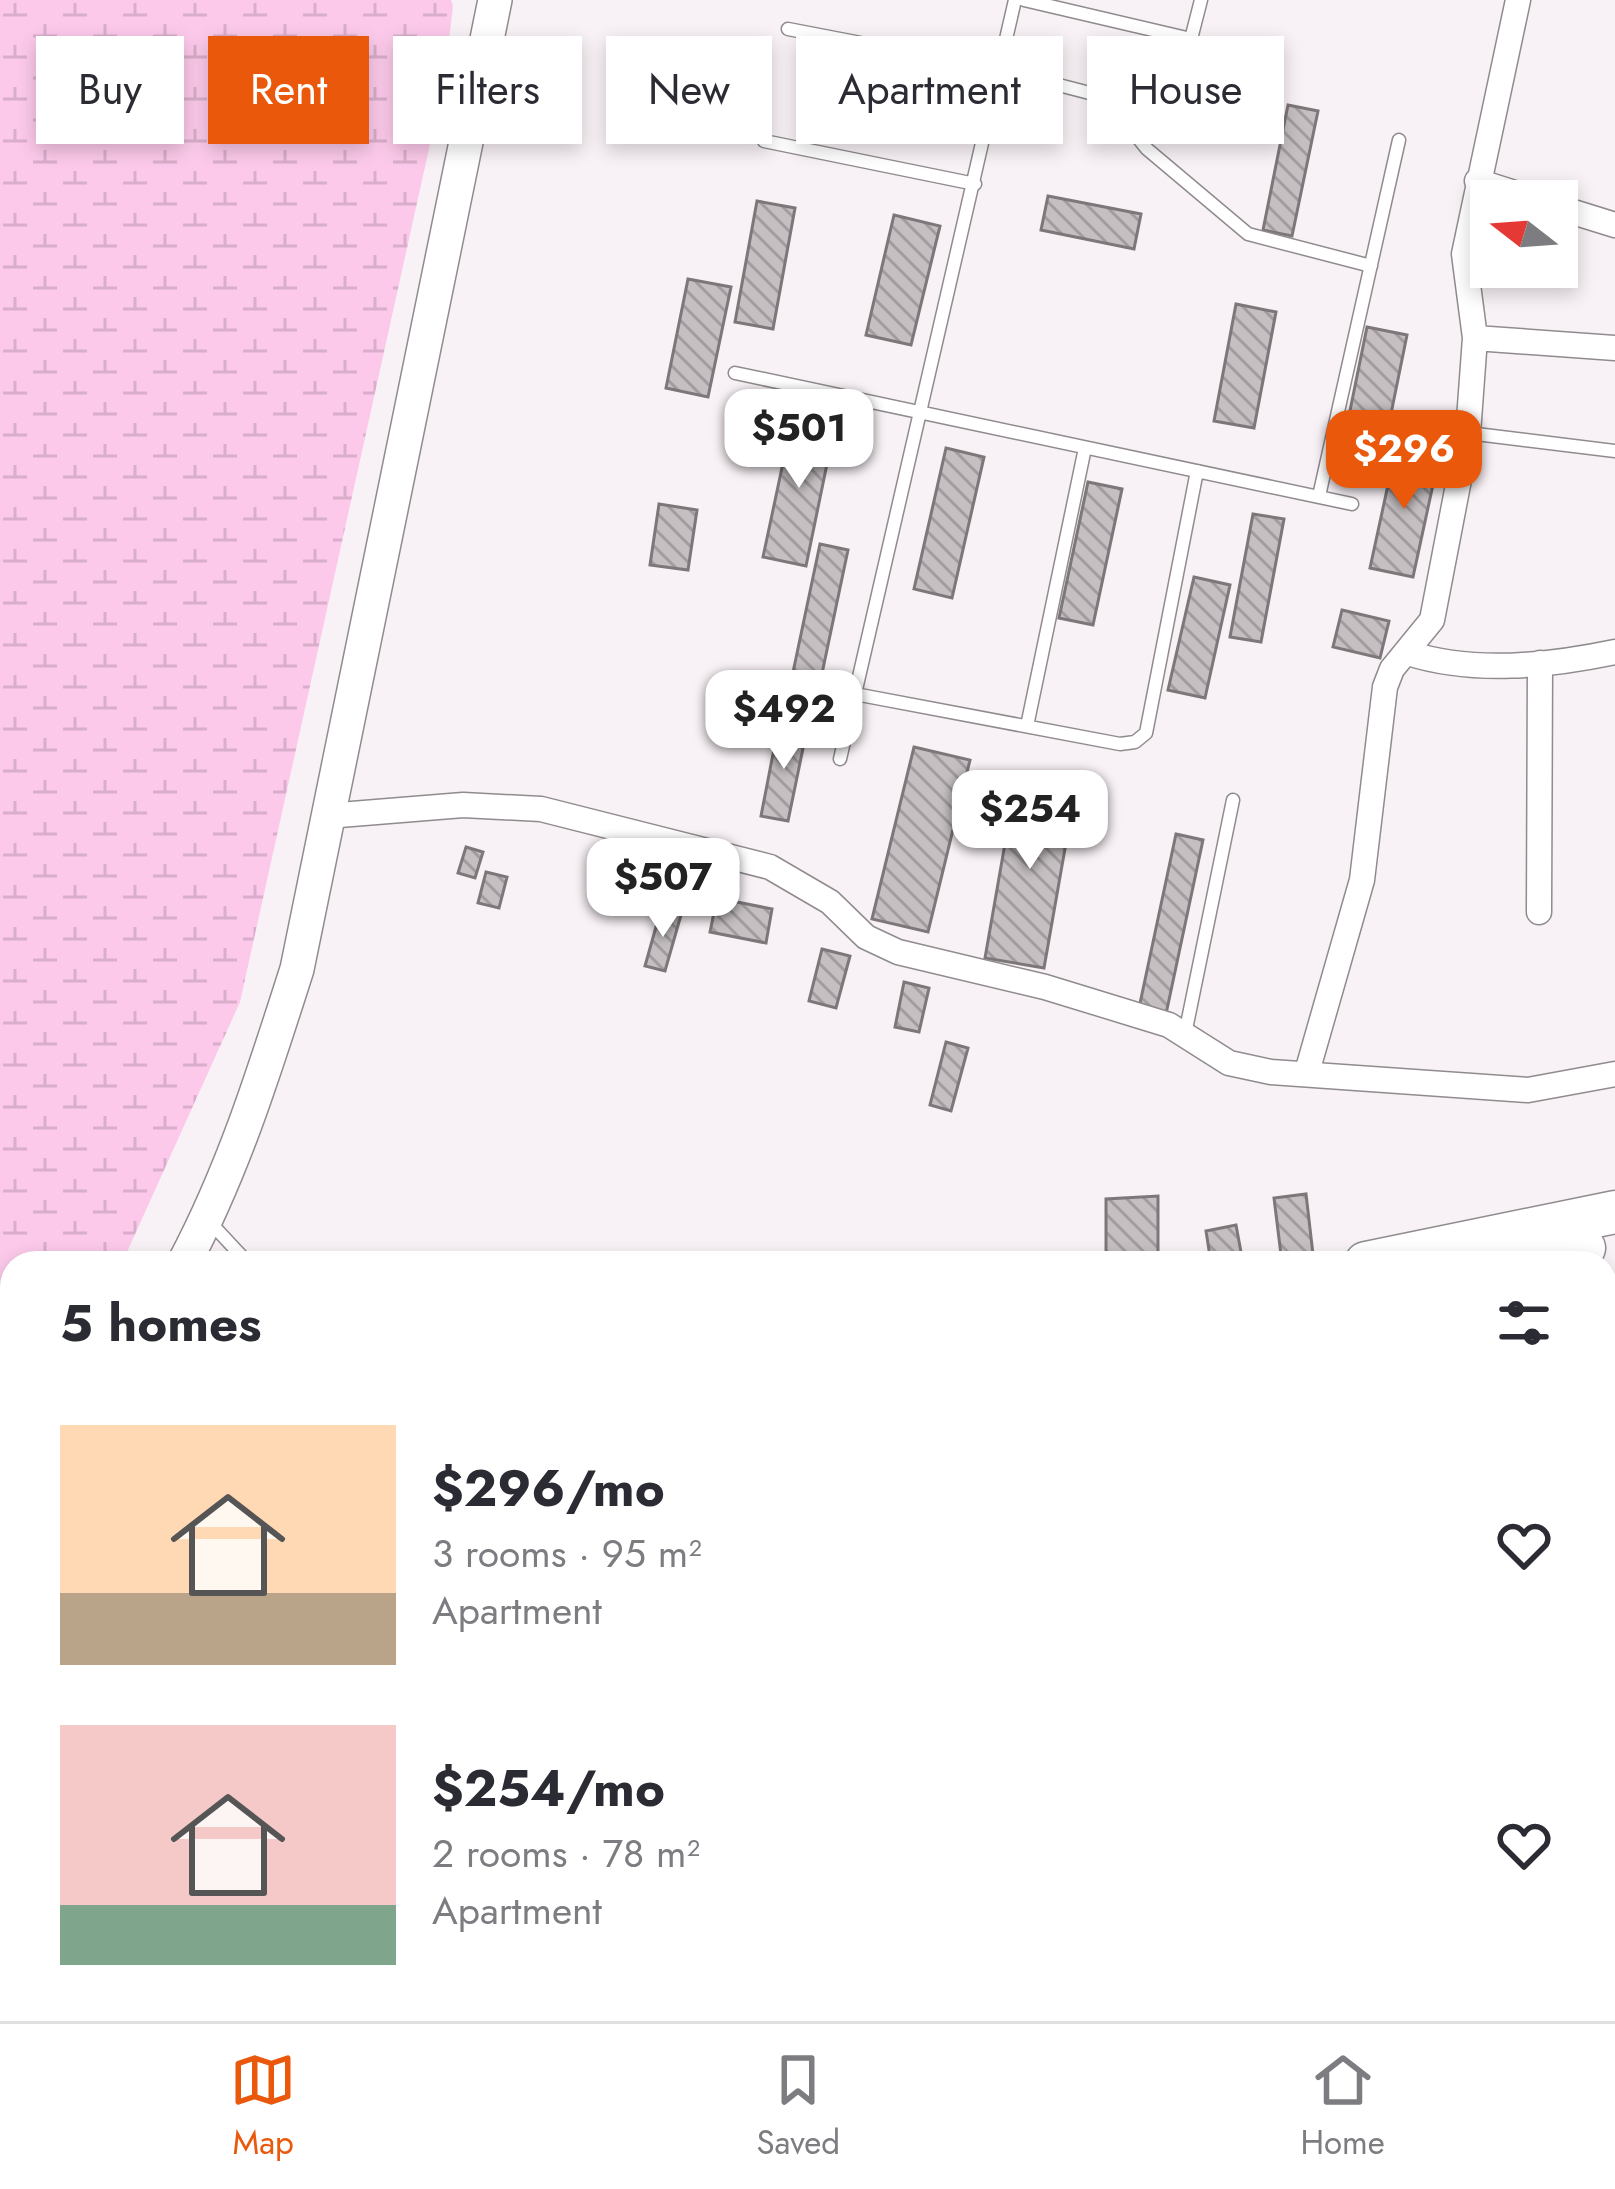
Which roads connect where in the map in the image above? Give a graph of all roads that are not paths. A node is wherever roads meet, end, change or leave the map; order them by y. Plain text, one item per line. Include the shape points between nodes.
1 (1019, 0) edge
2 (1201, 0) edge
3 (1518, 0) edge
4 (498, 2) edge
5 (788, 29) dead end
6 (824, 36) edge
7 (1010, 36) edge
8 (1063, 86) edge
9 (1399, 140) dead end
10 (772, 143) edge
11 (984, 144) edge
12 (1477, 180) edge
13 (975, 184) junction
14 (1578, 214) edge
15 (1470, 220) edge
16 (1615, 225) edge
17 (1371, 266) junction
18 (1475, 338) junction
19 (1615, 348) edge
20 (734, 373) dead end
21 (921, 413) junction
22 (1468, 433) junction
23 (1085, 448) junction
24 (1615, 451) edge
25 (1197, 471) junction
26 (1318, 496) junction
27 (1352, 504) dead end
28 (1615, 652) edge
29 (1408, 653) junction
30 (1540, 663) junction
31 (855, 694) junction
32 (1027, 726) junction
33 (840, 759) dead end
34 (1233, 800) dead end
35 (327, 815) junction
36 (1539, 912) dead end
37 (1184, 1035) junction
38 (1307, 1072) junction
39 (1615, 1074) edge
40 (1615, 1213) edge
41 (208, 1219) junction
42 (1615, 1241) edge
43 (191, 1251) edge
44 (237, 1251) edge
45 (1426, 1251) edge
46 (1570, 1251) edge

1 - 2 lane via 1191,39
1 - 7 lane
3 - 12 street
4 - 35 street
5 - 6 lane
8 - 17 lane via 1105,97 1147,149 1247,234
9 - 17 lane
10 - 13 lane
11 - 13 lane
13 - 21 lane
14 - 16 street
15 - 18 street via 1464,254
17 - 26 lane
18 - 19 street
18 - 22 street
20 - 21 lane
21 - 23 lane
21 - 31 lane
22 - 24 lane
22 - 29 street via 1432,620
23 - 25 lane
23 - 32 lane
25 - 26 lane
25 - 32 lane via 1146,733 1120,744
26 - 27 lane
28 - 30 street
29 - 30 street via 1445,665
29 - 38 street via 1385,687 1362,880
30 - 36 street
31 - 32 lane
31 - 33 lane
34 - 37 lane
35 - 37 street via 463,805 542,809 770,867 830,902 866,938 898,952 1045,987
35 - 41 street via 297,969
37 - 38 street via 1229,1063
38 - 39 street via 1528,1090
40 - 45 highway
41 - 43 street
41 - 44 lane
42 - 46 highway

